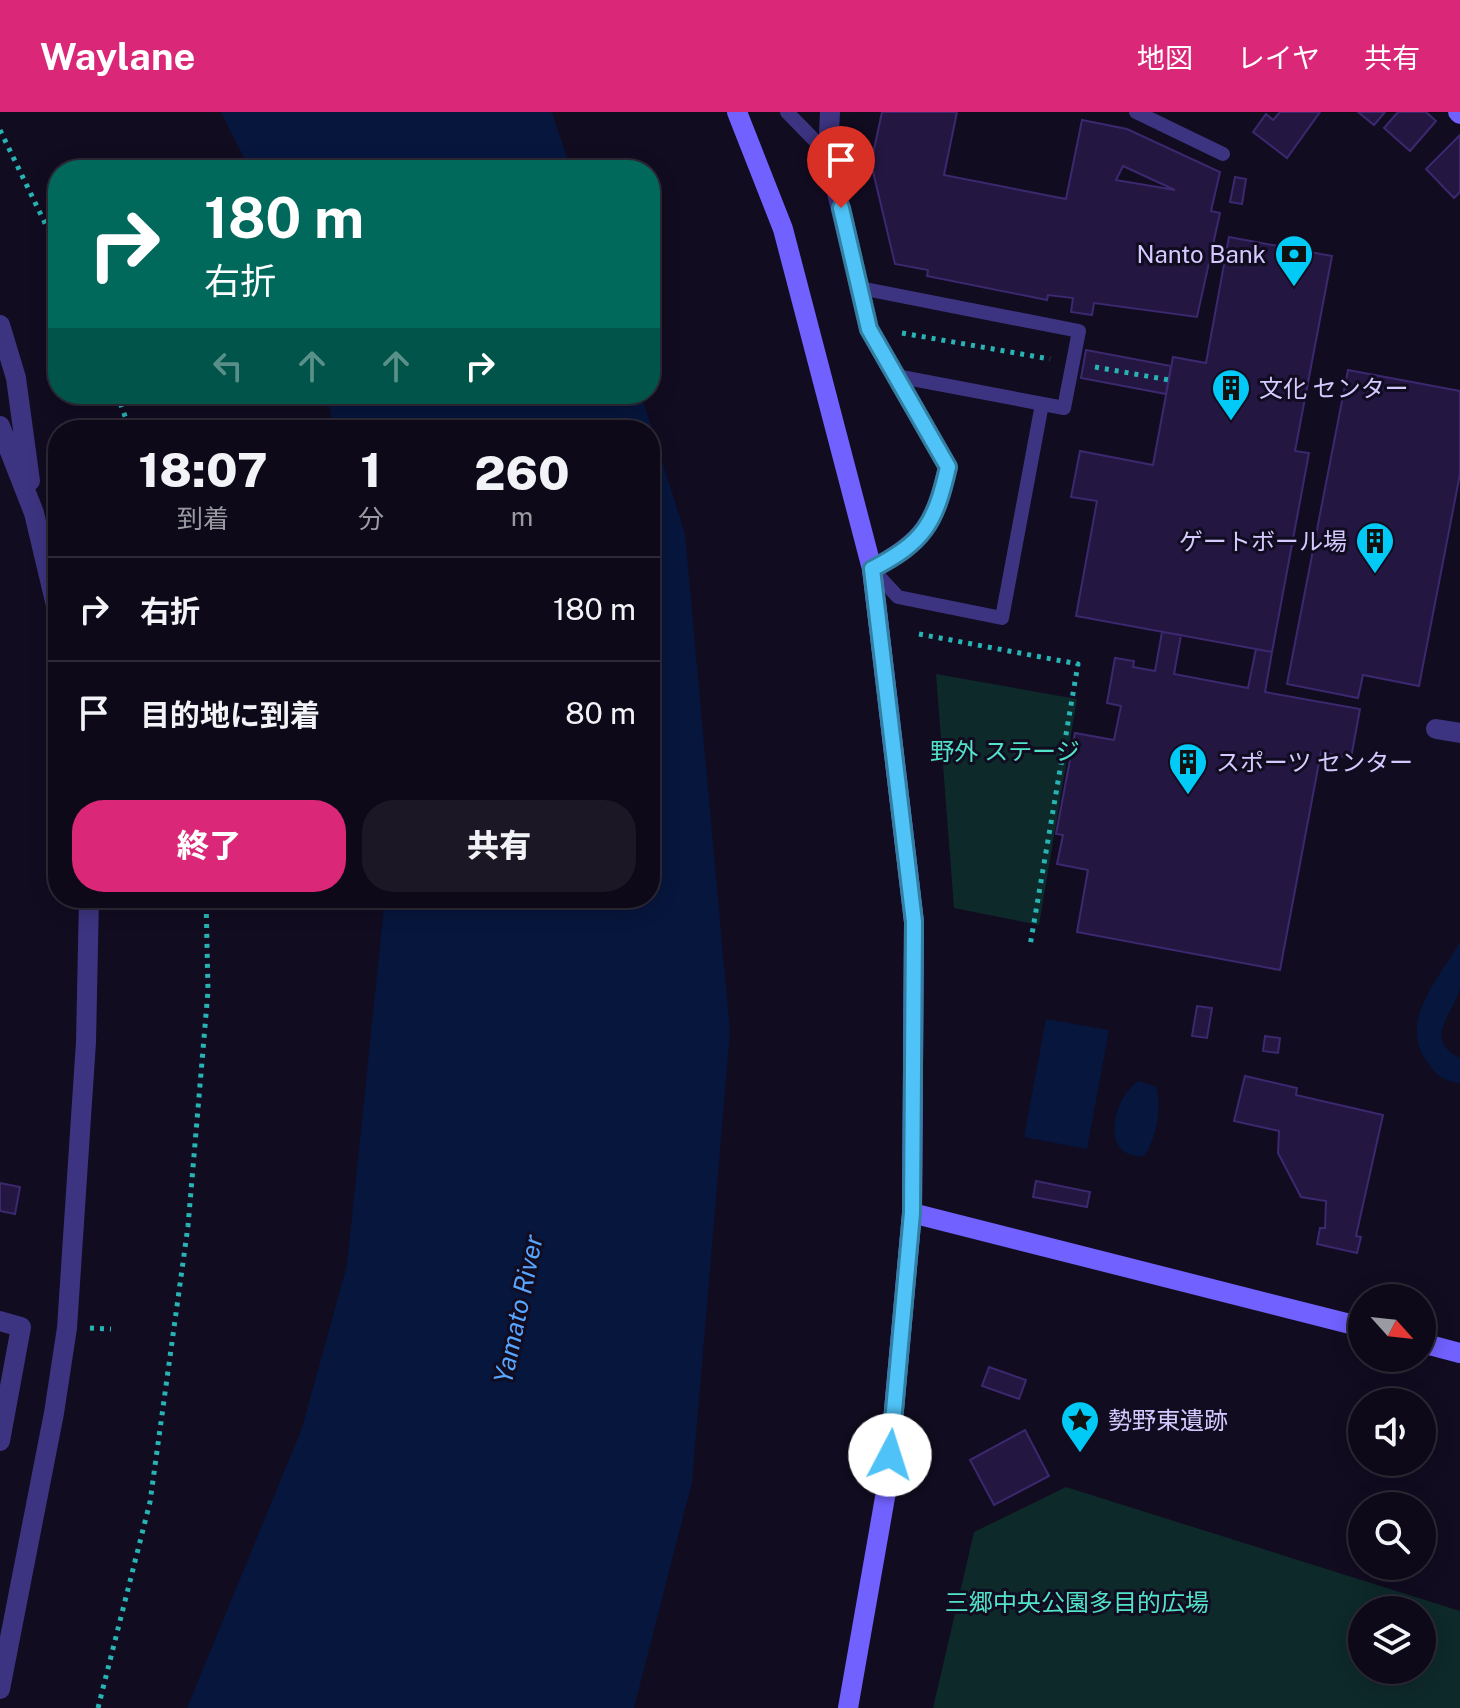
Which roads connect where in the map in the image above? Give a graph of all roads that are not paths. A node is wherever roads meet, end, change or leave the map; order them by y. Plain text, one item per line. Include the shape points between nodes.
1 (737, 112) edge
2 (787, 112) edge
3 (830, 112) edge
4 (1136, 112) edge
5 (828, 154) junction
6 (1223, 154) dead end
7 (860, 288) junction
8 (0, 325) edge
9 (896, 376) junction
10 (1042, 404) junction
11 (0, 426) edge
12 (34, 513) junction
13 (872, 569) junction
14 (48, 572) edge
15 (1436, 729) dead end
16 (1460, 733) edge
17 (89, 908) edge
18 (912, 1213) junction
19 (0, 1321) edge
20 (1348, 1323) edge
21 (1436, 1347) edge
22 (1460, 1353) edge
23 (0, 1441) edge
24 (0, 1689) edge
25 (848, 1708) edge

1 - 13 street via 783,229
2 - 5 lane
3 - 5 street
4 - 6 lane
5 - 7 street
7 - 9 street via 869,329
7 - 10 lane via 1079,331 1064,408
8 - 12 street via 16,378
9 - 10 lane
9 - 13 street via 948,467 938,509 907,551
10 - 13 lane via 1002,618 898,597
11 - 12 street
12 - 14 street
13 - 18 street via 914,922
15 - 16 street
17 - 24 street via 86,1042 67,1328
18 - 20 street
18 - 25 street via 887,1486
19 - 23 street via 21,1327
21 - 22 street

